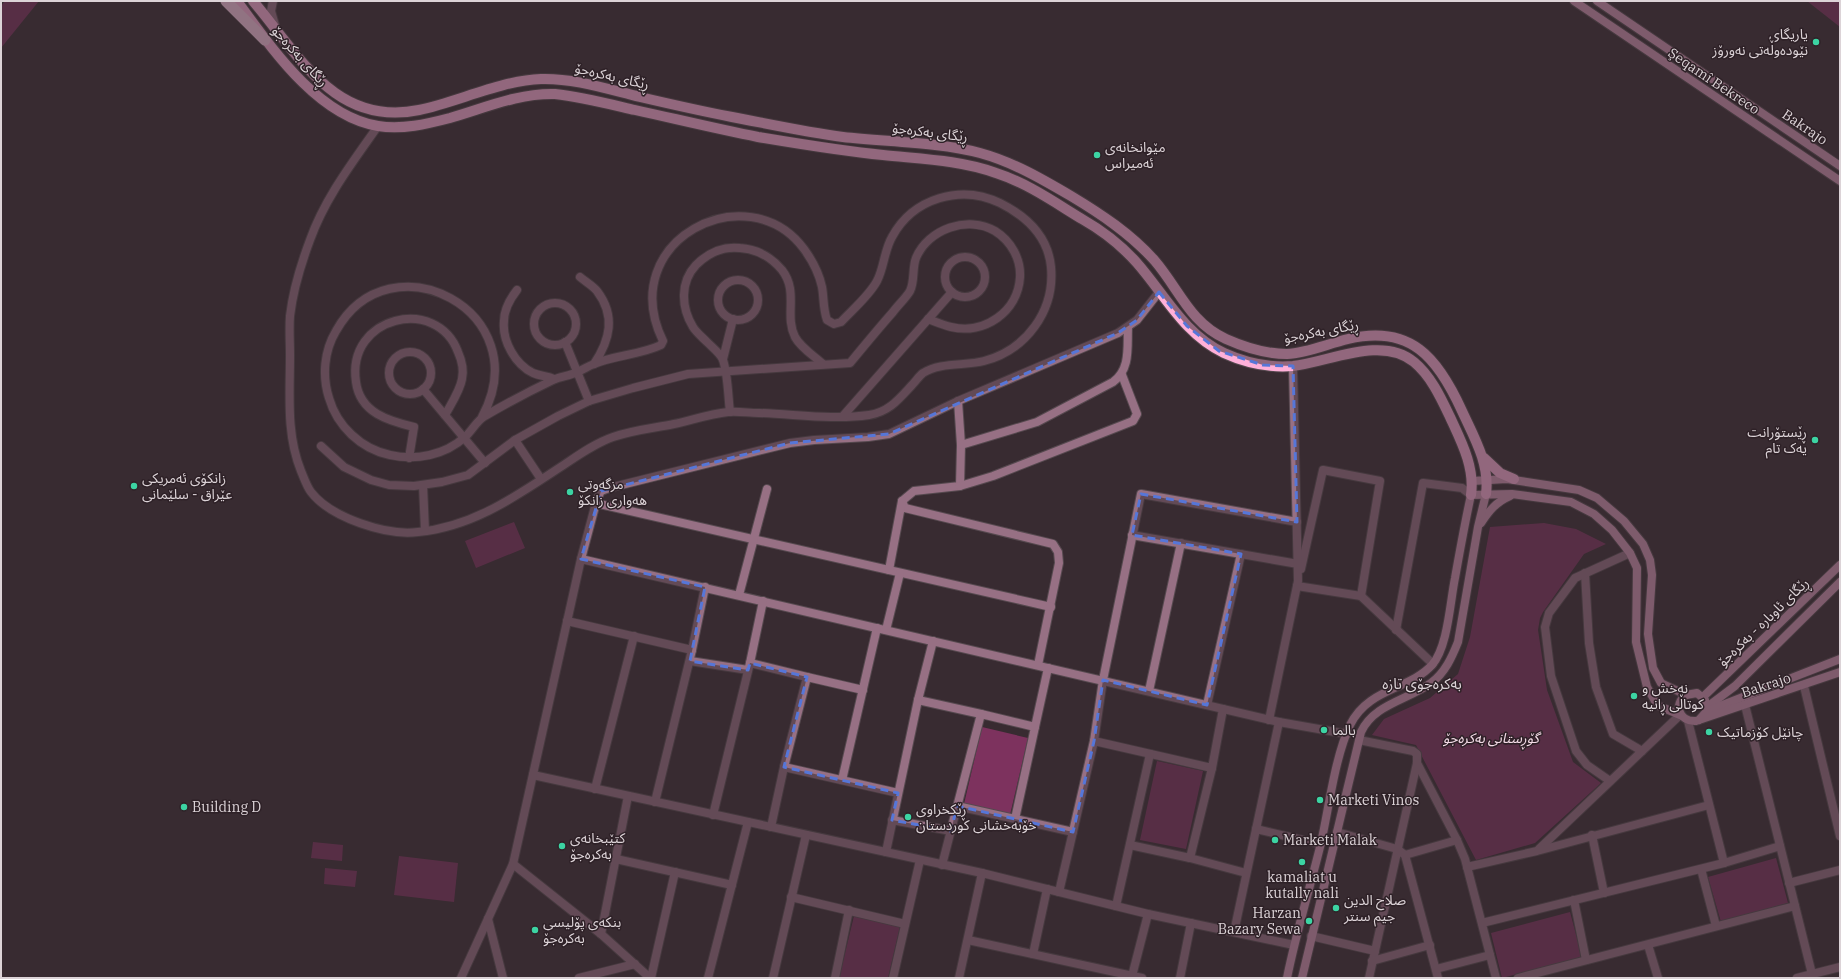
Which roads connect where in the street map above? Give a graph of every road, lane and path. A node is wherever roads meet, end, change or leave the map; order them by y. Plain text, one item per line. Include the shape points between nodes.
1 (226, 1) edge
2 (237, 1) edge
3 (253, 1) edge
4 (273, 1) edge
5 (1574, 1) edge
6 (1597, 1) edge
7 (276, 28) junction
8 (266, 40) junction
9 (386, 113) junction
10 (378, 126) junction
11 (1840, 166) edge
12 (1840, 181) edge
13 (580, 278) dead end
14 (517, 290) dead end
15 (952, 292) junction
16 (1159, 292) junction
17 (733, 319) junction
18 (928, 319) junction
19 (1128, 327) junction
20 (1227, 340) junction
21 (565, 342) junction
22 (1219, 351) junction
23 (723, 359) junction
24 (594, 364) junction
25 (823, 364) junction
26 (1293, 366) junction
27 (724, 371) junction
28 (577, 372) junction
29 (1122, 375) junction
30 (554, 379) junction
31 (423, 389) junction
32 (589, 401) junction
33 (958, 401) junction
34 (730, 412) junction
35 (445, 415) junction
36 (843, 416) junction
37 (482, 417) junction
38 (465, 437) junction
39 (515, 440) junction
40 (961, 445) junction
41 (321, 446) dead end
42 (1482, 456) junction
43 (409, 458) junction
44 (485, 463) junction
45 (541, 479) junction
46 (1487, 479) junction
47 (1514, 480) junction
48 (1472, 481) junction
49 (422, 485) junction
50 (960, 486) junction
51 (1462, 488) junction
52 (767, 489) dead end
53 (1486, 494) junction
54 (1512, 494) junction
55 (1471, 495) junction
56 (902, 502) junction
57 (596, 503) junction
58 (1297, 522) junction
59 (1464, 525) junction
60 (1478, 527) junction
61 (425, 531) junction
62 (1132, 535) junction
63 (753, 538) junction
64 (1181, 543) junction
65 (1630, 553) junction
66 (1241, 554) junction
67 (581, 559) junction
68 (1298, 564) junction
69 (1840, 565) edge
70 (889, 570) junction
71 (900, 573) junction
72 (1585, 573) junction
73 (1840, 582) edge
74 (1298, 583) junction
75 (705, 587) junction
76 (739, 595) junction
77 (1361, 596) junction
78 (763, 601) junction
79 (1051, 607) junction
80 (567, 621) junction
81 (877, 628) junction
82 (886, 630) junction
83 (1396, 630) junction
84 (634, 636) junction
85 (933, 641) junction
86 (692, 650) junction
87 (1840, 660) edge
88 (690, 661) junction
89 (1433, 664) junction
90 (1038, 665) junction
91 (749, 667) junction
92 (1048, 668) junction
93 (1840, 672) edge
94 (807, 677) junction
95 (1103, 680) junction
96 (1804, 686) junction
97 (863, 690) junction
98 (1149, 691) junction
99 (1686, 694) junction
100 (1703, 697) junction
101 (918, 700) junction
102 (1207, 705) junction
103 (1745, 705) junction
104 (1223, 709) junction
105 (1707, 709) junction
106 (981, 714) junction
107 (1680, 715) junction
108 (1269, 720) junction
109 (1699, 720) junction
110 (1688, 721) junction
111 (1279, 722) junction
112 (1035, 726) junction
113 (1347, 734) junction
114 (1359, 740) junction
115 (1094, 741) junction
116 (1642, 751) junction
117 (1150, 754) junction
118 (1417, 763) junction
119 (784, 767) junction
120 (1212, 768) junction
121 (533, 775) junction
122 (842, 780) junction
123 (1610, 781) junction
124 (595, 789) junction
125 (898, 793) junction
126 (628, 796) junction
127 (655, 802) junction
128 (1709, 805) junction
129 (957, 806) junction
130 (713, 815) junction
131 (1015, 819) junction
132 (892, 820) junction
133 (748, 822) junction
134 (771, 827) junction
135 (1256, 829) junction
136 (950, 831) junction
137 (1073, 832) junction
138 (1337, 832) junction
139 (1840, 834) edge
140 (806, 835) junction
141 (1592, 835) junction
142 (1457, 840) junction
143 (1320, 844) junction
144 (1130, 845) junction
145 (1780, 846) junction
146 (1397, 849) junction
147 (1537, 851) junction
148 (886, 852) junction
149 (1405, 855) junction
150 (1190, 858) junction
151 (616, 859) junction
152 (920, 860) junction
153 (1724, 863) junction
154 (513, 864) junction
155 (942, 865) junction
156 (1467, 867) junction
157 (1701, 869) junction
158 (1840, 870) edge
159 (675, 872) junction
160 (982, 873) junction
161 (1246, 873) junction
162 (1789, 883) junction
163 (732, 885) junction
164 (1048, 889) junction
165 (1059, 892) junction
166 (1604, 893) junction
167 (791, 897) junction
168 (1574, 900) junction
169 (1116, 906) junction
170 (1795, 906) junction
171 (849, 910) junction
172 (1148, 914) junction
173 (488, 919) junction
174 (1191, 923) junction
175 (1482, 923) junction
176 (905, 924) junction
177 (1716, 926) junction
178 (1234, 932) junction
179 (601, 934) junction
180 (1311, 936) junction
181 (968, 940) junction
182 (1294, 945) junction
183 (1430, 945) junction
184 (1648, 945) junction
185 (1375, 951) junction
186 (1033, 954) junction
187 (1490, 955) junction
188 (1586, 960) junction
189 (1372, 961) junction
190 (635, 964) junction
191 (1840, 967) edge
192 (1436, 969) junction
193 (1812, 974) junction
194 (1371, 975) edge
195 (1132, 976) junction
196 (710, 977) edge
197 (461, 978) edge
198 (503, 978) edge
199 (579, 978) edge
200 (651, 978) edge
201 (773, 978) edge
202 (835, 978) edge
203 (893, 978) edge
204 (959, 978) edge
205 (1142, 978) edge
206 (1180, 978) edge
207 (1287, 978) edge
208 (1302, 978) edge
209 (1438, 978) edge
210 (1496, 978) edge
211 (1518, 978) edge
212 (1658, 978) edge
213 (1797, 978) edge

1 - 8 highway
2 - 8 main road, ڕێگای بەکرەجۆ
3 - 7 main road, ڕێگای بەکرەجۆ
4 - 7 street via 271,14
5 - 12 main road, Şeqamî Bekreco
6 - 11 main road, Bakrajo
7 - 9 main road, ڕێگای بەکرەجۆ via 306,66 333,93 368,110
8 - 10 main road, ڕێگای بەکرەجۆ via 306,86 325,103 351,117
9 - 10 main road
9 - 20 main road, ڕێگای بەکرەجۆ via 432,107 528,80 556,80 596,86 664,103 797,130 978,152 1036,175 1120,229 1156,263 1198,321
10 - 16 main road, ڕێگای بەکرەجۆ via 397,128 424,124 519,96 555,94 841,151 946,162 978,168 1011,178 1031,188 1099,230 1137,263
10 - 61 street via 331,194 302,263 290,318 288,401 291,427 296,457 304,478 311,492 323,504 368,526 399,532
13 - 24 street via 597,290 607,308 610,329 604,349
14 - 30 street via 509,301 504,321 506,342 516,360 533,373
15 - 15 street via 963,297 971,296 983,286 984,271 974,259 959,258 947,268 946,284
15 - 18 street
16 - 19 street via 1137,320
16 - 22 main road, ڕێگای بەکرەجۆ via 1187,326
17 - 17 street via 748,317 758,305 756,290 744,280 728,282 719,294 721,310
17 - 23 street
18 - 25 street via 951,327 977,328 998,319 1008,310 1020,280 1020,269 1014,251 997,232 979,225 958,225 928,240 916,259 910,291 850,363
18 - 36 street
19 - 29 street via 1126,365
19 - 33 street
20 - 22 main road
20 - 42 main road, ڕێگای بەکرەجۆ via 1262,351 1287,354 1363,336 1403,339 1419,349 1442,373
21 - 21 street via 575,332 575,316 564,304 548,304 536,315 536,331 547,343 555,345
21 - 28 street
22 - 26 main road, ڕێگای بەکرەجۆ via 1263,365
23 - 25 street via 693,328 686,315 684,287 691,271 703,258 719,250 737,247 762,254 782,270 791,290 791,318 795,337
23 - 27 street
24 - 28 street
24 - 36 street via 661,345 663,342 652,314 652,287 656,274 666,252 673,244 702,224 737,217 751,218 765,221 790,235 803,248 819,274 827,320 834,324 841,322 876,283 884,254 897,228 914,211 932,200 953,195 976,195 993,200 1025,218 1046,245 1051,265 1047,302 1041,319 1030,335 1008,352 984,362 950,365 924,372 890,408 873,415
25 - 27 street
26 - 48 main road, ڕێگای بەکرەجۆ via 1374,350 1391,352 1409,359 1420,368 1439,394 1465,454
26 - 58 street
27 - 32 street via 688,374
27 - 34 street
28 - 30 street
28 - 32 street
29 - 40 street via 1043,420
29 - 50 street via 1137,414 1133,421 993,476
30 - 37 street
31 - 31 street via 430,378 428,364 419,354 405,353 393,360 389,373 393,386 410,394
31 - 35 street
32 - 39 street
33 - 40 street
33 - 57 street via 889,434 778,446 609,488 601,491
34 - 36 street
34 - 45 street via 613,437 590,448
35 - 38 street
35 - 43 street via 462,380 462,363 455,344 447,334 420,320 389,322 378,329 361,346 356,360 356,384 372,411 389,421 414,427
37 - 38 street
37 - 43 street via 494,387 495,366 486,335 468,310 441,293 420,288 399,288 369,298 344,318 333,336 325,367 329,398 341,422 359,441 388,455
38 - 43 street via 439,453
38 - 44 street
39 - 44 street
39 - 45 street
40 - 50 street
41 - 49 street via 344,467 371,480 389,485
42 - 46 main road, ڕێگای بەکرەجۆ
42 - 47 main road via 1500,473
44 - 49 street via 468,475
45 - 61 street via 479,516 452,526
46 - 47 main road
46 - 48 main road
46 - 53 main road, ڕێگای بەکرەجۆ
47 - 99 main road via 1569,488 1588,494 1606,505 1635,533 1646,549 1651,566 1648,634 1653,668 1661,683
48 - 51 street
48 - 55 main road, ڕێگای بەکرەجۆ
49 - 61 street
50 - 56 street via 914,491
51 - 55 street
51 - 83 street via 1423,483
52 - 63 street
53 - 54 main road
53 - 55 main road
53 - 60 main road
54 - 60 main road via 1492,508
54 - 65 main road via 1562,500 1587,509 1612,530
55 - 59 main road
56 - 70 street
56 - 79 street via 906,508 1053,544 1058,552 1059,563
57 - 63 street
57 - 67 street
58 - 62 street via 1141,494
58 - 68 street
59 - 60 main road
59 - 89 main road via 1446,629
60 - 114 main road via 1458,642 1451,659 1431,683 1374,715 1365,725
62 - 64 street
62 - 95 street
63 - 70 street
63 - 76 street
64 - 66 street
64 - 98 street
65 - 72 street
65 - 107 main road via 1638,576 1636,634 1644,678 1654,701
66 - 68 street
66 - 102 street
67 - 75 street
67 - 80 street
68 - 74 street
69 - 100 main road, ڕێگای ئاوبارە - بەکرەجۆ
70 - 71 street
71 - 79 street
71 - 82 street
72 - 116 street via 1589,643 1596,687 1614,734
72 - 123 street via 1570,583 1547,618 1545,627 1548,656 1551,676 1576,751 1587,765
73 - 105 main road, ڕێگای ئاوبارە - بەکرەجۆ via 1735,686
74 - 77 street
74 - 77 street via 1324,470 1380,481
74 - 108 street
75 - 76 street
75 - 86 street
76 - 78 street
77 - 83 street
78 - 81 street
78 - 91 street
79 - 90 street
80 - 84 street
80 - 121 street
81 - 82 street
81 - 97 street
82 - 85 street
83 - 89 street
84 - 86 street
84 - 124 street
85 - 90 street
85 - 101 street
86 - 88 street
87 - 105 main road
88 - 91 street
88 - 127 street
89 - 113 main road via 1421,674 1372,700 1354,719
90 - 92 street
91 - 94 street
91 - 130 street
92 - 95 street
92 - 112 street
93 - 96 main road, Bakrajo
94 - 97 street
94 - 119 street
95 - 98 street
95 - 115 street
96 - 103 main road, Bakrajo
96 - 139 street
97 - 122 street
98 - 102 street
99 - 100 main road via 1693,693
99 - 107 main road via 1679,704
100 - 105 main road
101 - 106 street
101 - 125 street
102 - 104 street
103 - 109 main road, Bakrajo
103 - 145 street
104 - 108 street
104 - 120 street
105 - 109 main road
106 - 112 street
106 - 129 street
107 - 110 main road
107 - 116 street
108 - 111 street
109 - 110 main road
110 - 128 street
111 - 113 street
111 - 135 street
112 - 131 street
113 - 143 main road
114 - 118 street via 1413,751 1417,754
114 - 138 main road
115 - 117 street
115 - 137 street
116 - 123 street
117 - 120 street
117 - 144 street
118 - 142 street
118 - 146 street
119 - 122 street
119 - 134 street
120 - 150 street
121 - 124 street
121 - 154 street
122 - 125 street
123 - 147 street
124 - 126 street
125 - 132 street
126 - 127 street
126 - 151 street
127 - 130 street
128 - 141 street
128 - 153 street
129 - 131 street
129 - 136 street
130 - 133 street
131 - 137 street
132 - 136 street
132 - 148 street
133 - 134 street
133 - 163 street
134 - 140 street
135 - 143 street
135 - 161 street
136 - 155 street
137 - 165 street
138 - 146 street
138 - 180 main road
140 - 148 street
140 - 167 street
141 - 147 street
141 - 166 street
142 - 149 street
142 - 156 street
143 - 182 main road
144 - 150 street
144 - 169 street
145 - 153 street
145 - 162 street
146 - 149 street
146 - 185 street
147 - 156 street
148 - 152 street
149 - 183 street
150 - 161 street
151 - 159 street
151 - 179 street
152 - 155 street
152 - 176 street
153 - 157 street
154 - 173 street
154 - 179 street
155 - 160 street
156 - 175 street
157 - 166 street
157 - 177 street
158 - 162 street
159 - 163 street
159 - 200 street
160 - 164 street
160 - 181 street
161 - 178 street
162 - 170 street
163 - 196 street
164 - 165 street
164 - 186 street
165 - 169 street
166 - 168 street
167 - 171 street
167 - 201 street
168 - 175 street
168 - 188 street
169 - 172 street
170 - 177 street
170 - 193 street
171 - 176 street
171 - 202 street
172 - 174 street
172 - 195 street
173 - 197 street
173 - 198 street
174 - 178 street
174 - 206 street
175 - 187 street
176 - 203 street
177 - 184 street
178 - 182 street
179 - 190 street
180 - 185 street
180 - 208 main road
181 - 186 street
181 - 204 street
182 - 207 main road
183 - 189 street
183 - 192 street
184 - 188 street
184 - 212 street
185 - 189 street
186 - 195 street
187 - 192 street
187 - 210 street
188 - 211 street
189 - 194 street
190 - 199 street
190 - 200 street
191 - 193 street
192 - 209 street
193 - 213 street
195 - 205 street

